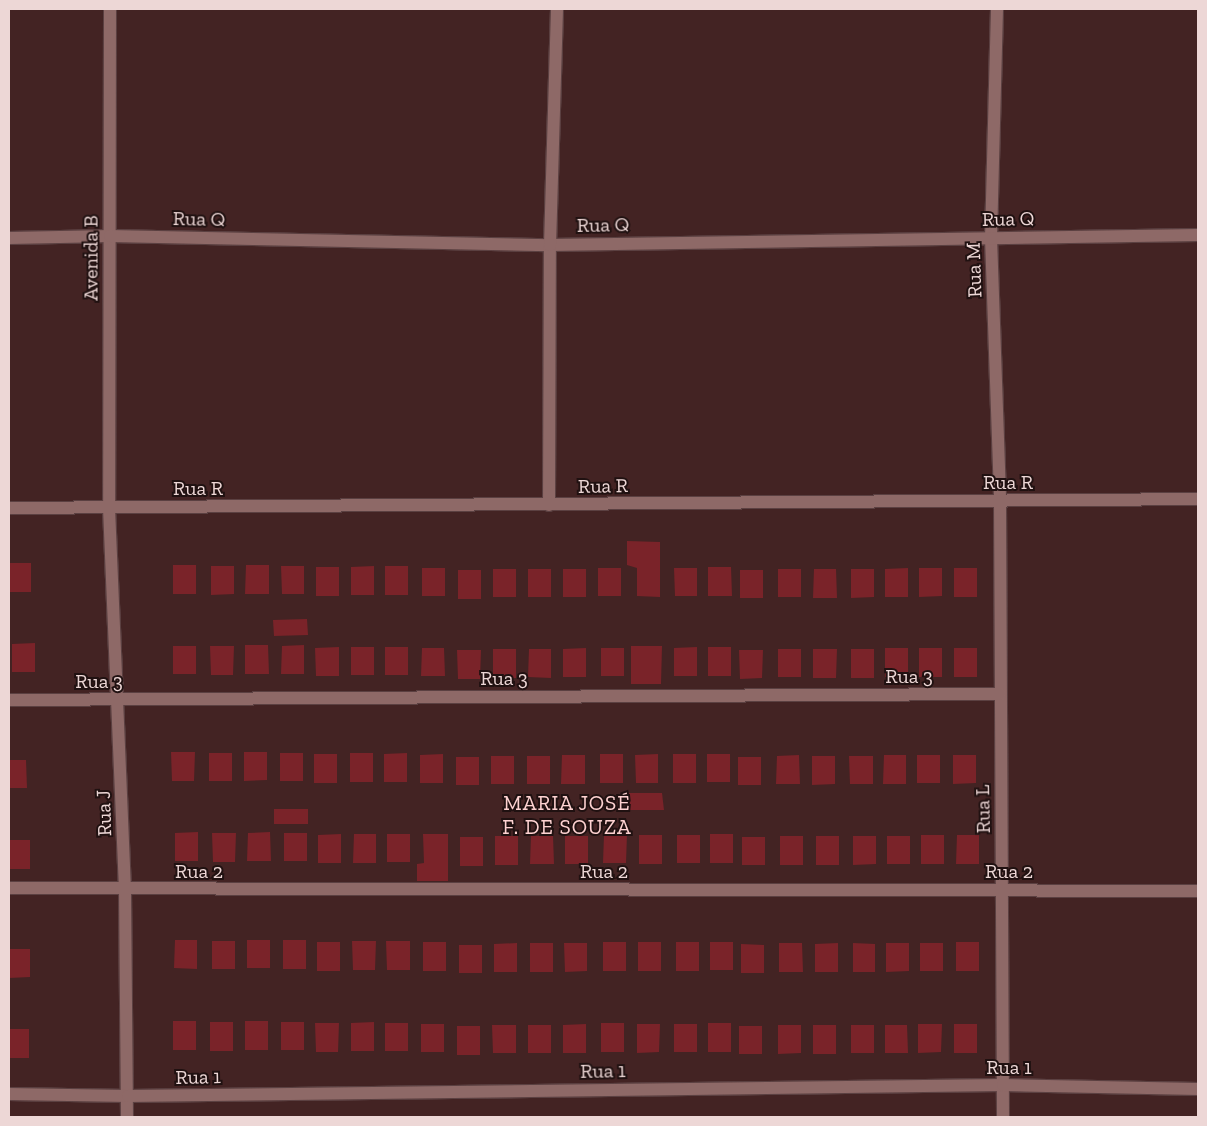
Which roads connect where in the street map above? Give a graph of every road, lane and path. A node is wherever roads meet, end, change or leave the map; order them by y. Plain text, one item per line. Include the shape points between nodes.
1 (110, 9) edge
2 (557, 9) edge
3 (997, 9) edge
4 (1198, 235) edge
5 (110, 236) junction
6 (9, 238) edge
7 (991, 238) junction
8 (550, 245) junction
9 (1198, 499) edge
10 (1000, 501) junction
11 (549, 505) junction
12 (9, 508) edge
13 (109, 508) junction
14 (1000, 694) junction
15 (119, 699) junction
16 (9, 700) edge
17 (9, 888) edge
18 (125, 890) junction
19 (1002, 890) junction
20 (1198, 890) edge
21 (1003, 1085) junction
22 (1198, 1090) edge
23 (9, 1094) edge
24 (128, 1096) junction
25 (127, 1117) edge
26 (1003, 1117) edge

1 - 5 street, Avenida B
2 - 8 street
3 - 7 street, Rua M
4 - 7 street, Rua Q
5 - 6 street, Rua Q
5 - 8 street, Rua Q
5 - 13 street, Avenida B
7 - 8 street, Rua Q
7 - 10 street, Rua M
8 - 11 street
9 - 10 street, Rua R
10 - 11 street, Rua R
10 - 14 street, Rua L
11 - 13 street, Rua R
12 - 13 street, Rua R
13 - 15 street, Rua J
14 - 15 street, Rua 3
14 - 19 street, Rua L
15 - 16 street, Rua 3
15 - 18 street, Rua J
17 - 18 street, Rua 2
18 - 19 street, Rua 2
18 - 24 street, Rua J
19 - 20 street, Rua 2
19 - 21 street, Rua L
21 - 22 street, Rua 1
21 - 24 street, Rua 1
21 - 26 street, Rua L
23 - 24 street, Rua 1
24 - 25 street, Rua J

